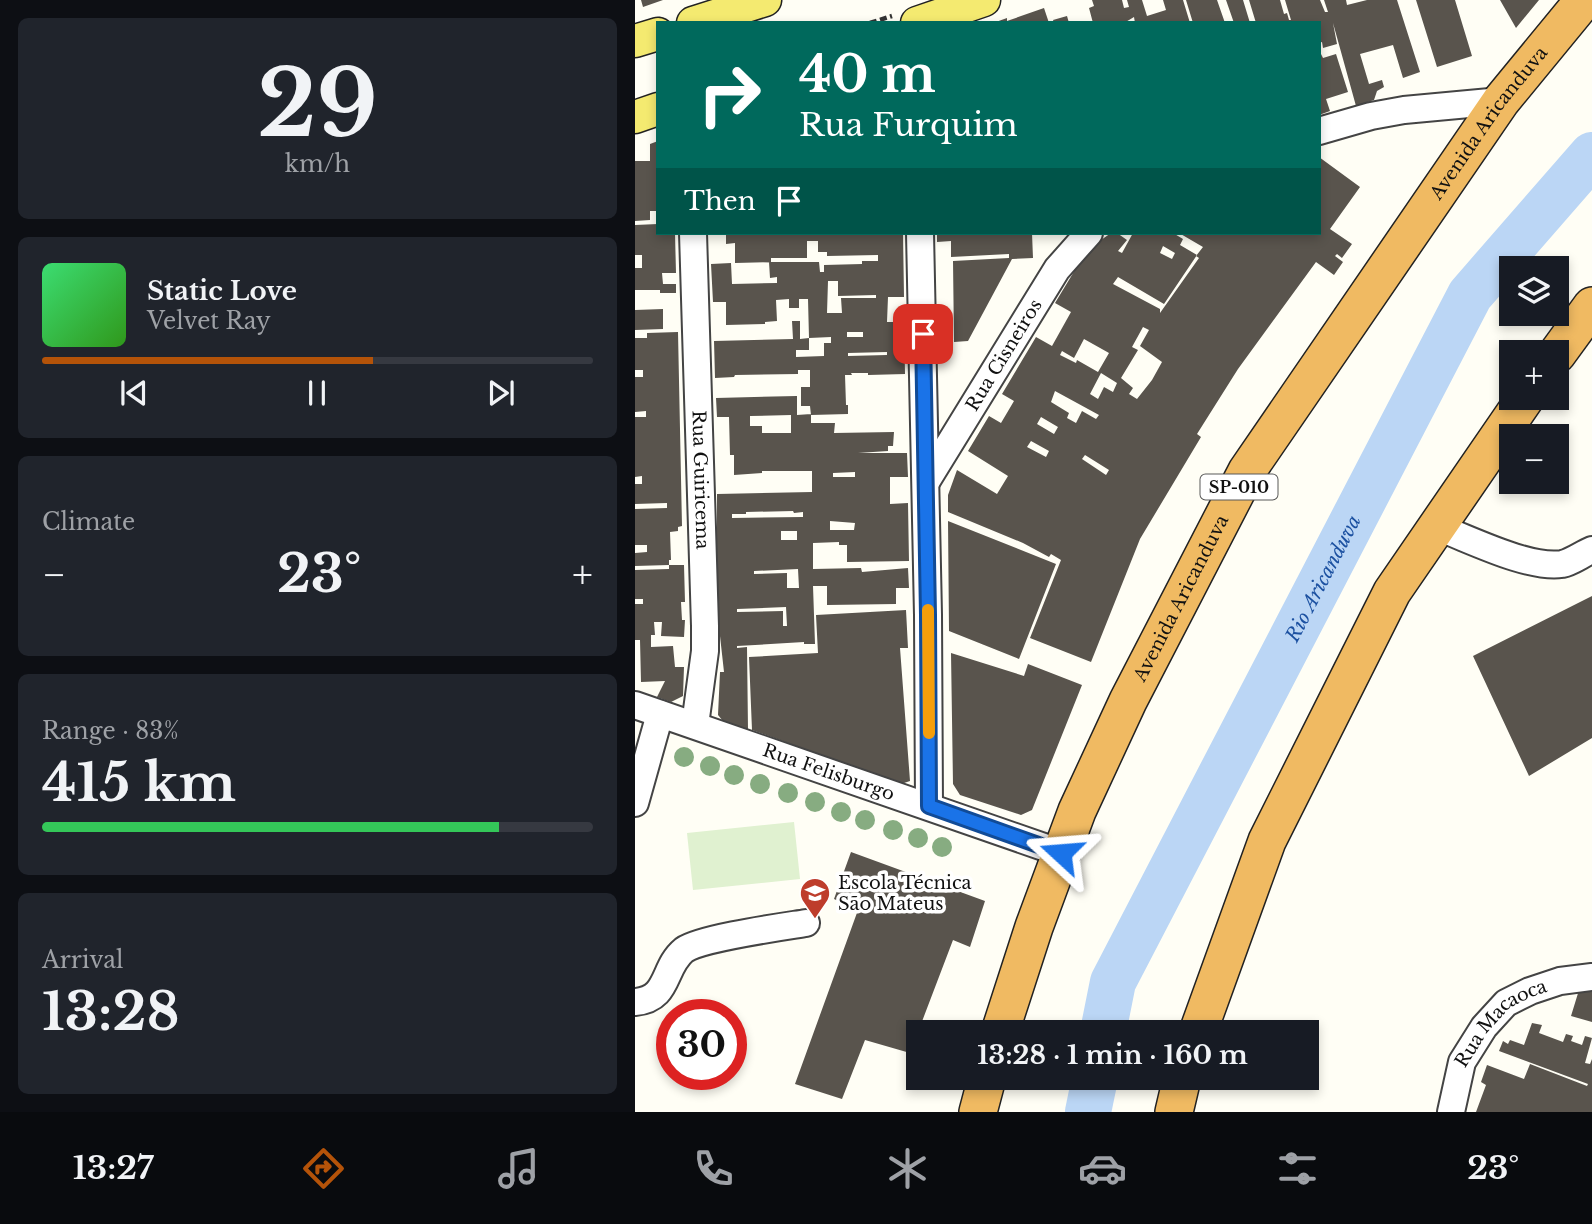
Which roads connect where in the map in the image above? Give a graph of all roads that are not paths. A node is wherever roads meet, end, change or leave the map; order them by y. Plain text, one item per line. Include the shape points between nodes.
1 (765, 0) edge
2 (984, 0) edge
3 (1584, 0) edge
4 (699, 21) edge
5 (923, 21) edge
6 (656, 35) edge
7 (635, 41) edge
8 (1501, 101) junction
9 (656, 109) edge
10 (635, 117) edge
11 (1321, 130) edge
12 (693, 235) edge
13 (920, 235) edge
14 (1087, 235) edge
15 (1592, 306) edge
16 (1567, 340) edge
17 (1517, 410) edge
18 (926, 482) junction
19 (1437, 527) junction
20 (1592, 550) edge
21 (635, 705) edge
22 (660, 714) junction
23 (695, 725) junction
24 (635, 803) edge
25 (929, 806) junction
26 (1061, 853) junction
27 (806, 923) dead end
28 (1592, 977) edge
29 (635, 1002) edge
30 (1004, 1020) edge
31 (1202, 1020) edge
32 (983, 1090) edge
33 (1179, 1090) edge
34 (977, 1112) edge
35 (1174, 1112) edge
36 (1451, 1112) edge

1 - 4 main road
2 - 5 main road
3 - 8 highway, Avenida Aricanduva / SP-010
6 - 7 main road
8 - 11 street via 1404,110
8 - 26 highway, Avenida Aricanduva / SP-010 via 1247,471 1128,701
9 - 10 main road
12 - 23 street, Rua Guiricema via 705,626
13 - 18 street
14 - 18 street, Rua Cisneiros via 1057,269
15 - 16 highway
17 - 19 highway
18 - 25 street
19 - 20 street via 1527,561 1551,565
19 - 31 highway via 1392,592 1267,841
21 - 22 street, Rua Felisburgo
22 - 23 street, Rua Felisburgo
22 - 24 street
23 - 25 street, Rua Felisburgo
25 - 26 street, Rua Felisburgo
26 - 30 highway, Avenida Aricanduva / SP-010
27 - 29 street via 695,944 679,956 657,995
28 - 36 street, Rua Macaoca via 1560,981 1506,1003 1462,1062
32 - 34 highway
33 - 35 highway

